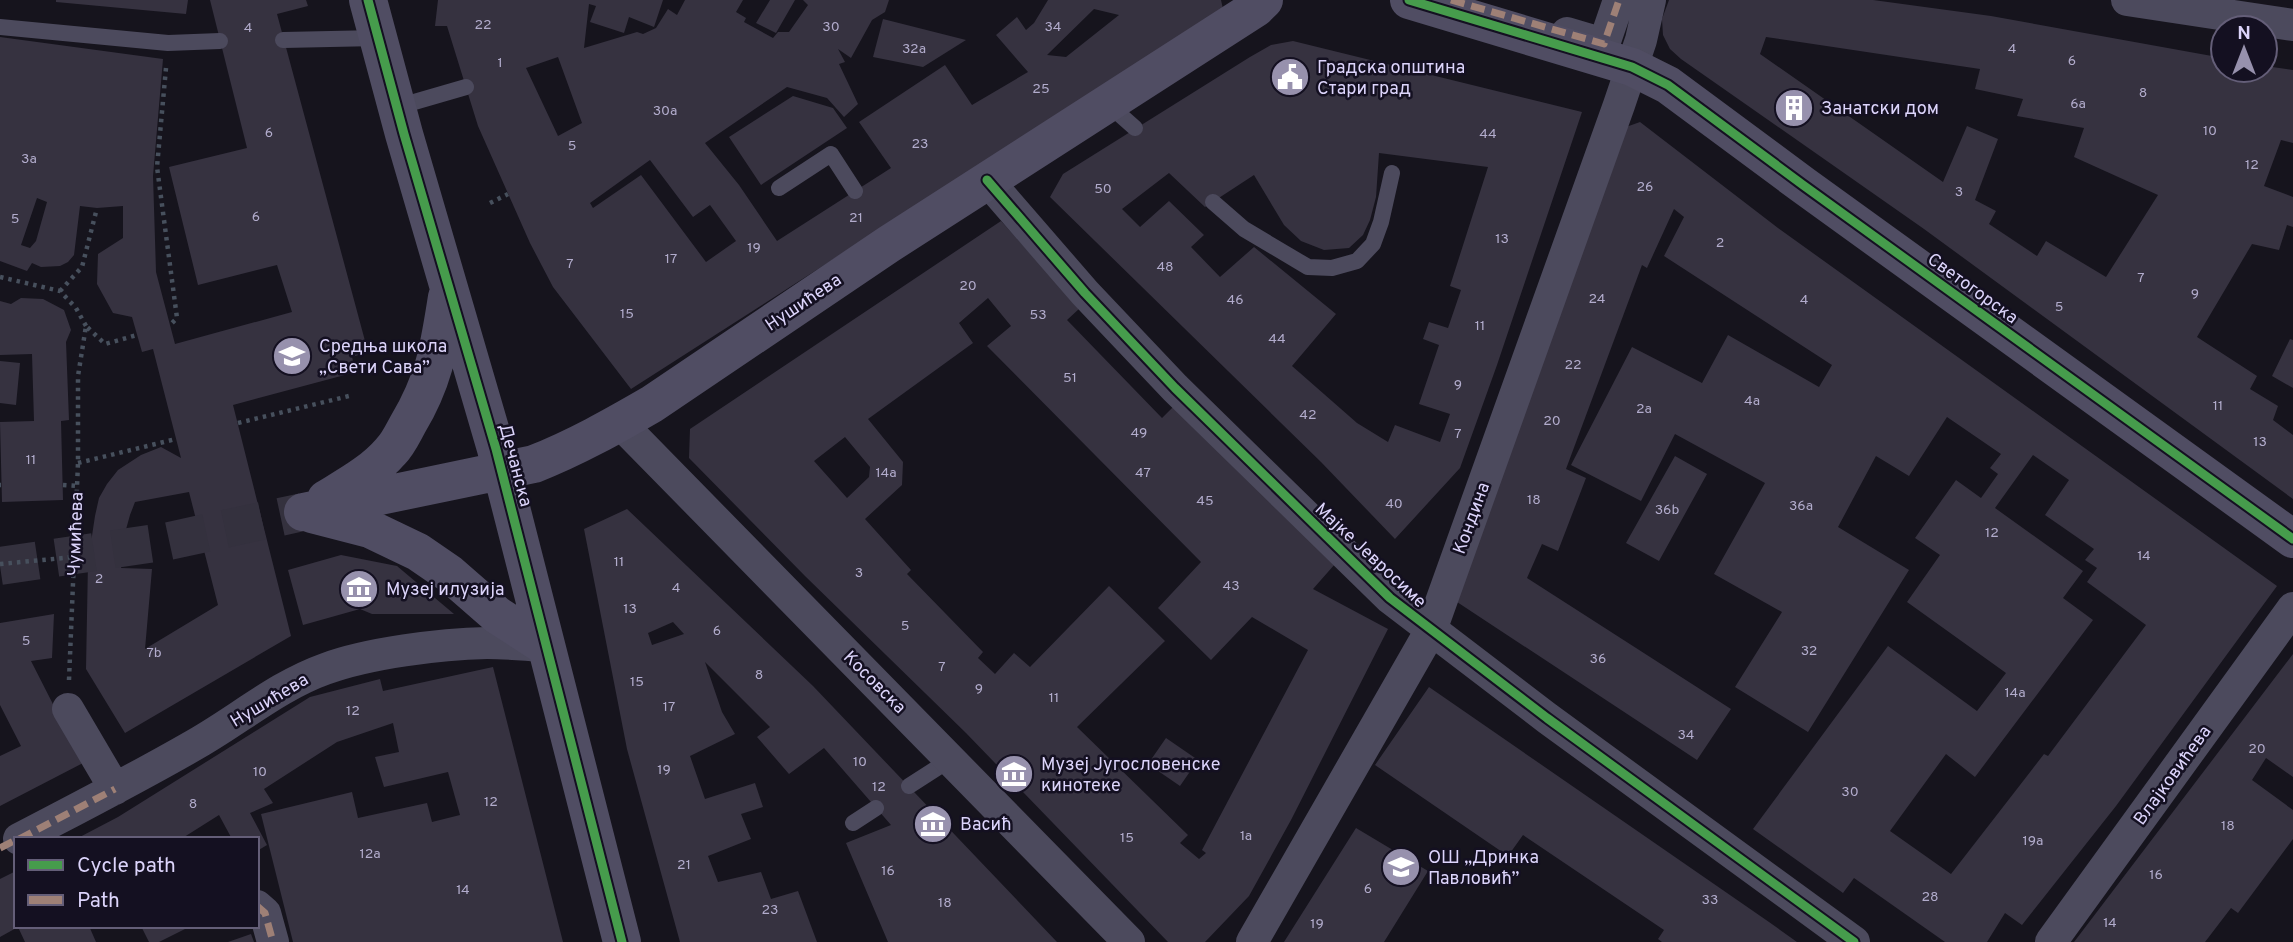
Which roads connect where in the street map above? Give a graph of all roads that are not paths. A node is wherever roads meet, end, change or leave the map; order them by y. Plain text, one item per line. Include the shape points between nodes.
1 (368, 0) edge
2 (1264, 0) edge
3 (1409, 0) edge
4 (1451, 0) edge
5 (1619, 0) edge
6 (1650, 0) edge
7 (2127, 0) edge
8 (2293, 25) edge
9 (0, 27) edge
10 (378, 38) junction
11 (283, 40) dead end
12 (220, 41) dead end
13 (1632, 67) junction
14 (466, 87) dead end
15 (1106, 103) junction
16 (397, 107) junction
17 (1135, 128) dead end
18 (1392, 173) dead end
19 (987, 180) junction
20 (779, 187) dead end
21 (855, 191) dead end
22 (1213, 202) dead end
23 (449, 284) junction
24 (620, 423) junction
25 (502, 471) junction
26 (303, 512) junction
27 (2293, 539) edge
28 (2293, 608) edge
29 (1431, 630) junction
30 (545, 646) junction
31 (68, 709) road end
32 (951, 759) junction
33 (909, 786) dead end
34 (115, 789) junction
35 (876, 808) dead end
36 (853, 823) dead end
37 (21, 837) edge
38 (259, 908) edge
39 (273, 942) edge
40 (622, 942) edge
41 (1129, 942) edge
42 (1252, 942) edge
43 (1854, 942) edge
44 (2051, 942) edge

1 - 10 street, Дечанска
2 - 15 street, Нушићева
3 - 13 street, Светогорска
4 - 5 street via 1604,44
6 - 13 street, Кондина
7 - 8 street
9 - 12 lane via 168,43
10 - 11 lane
10 - 16 street, Дечанска
13 - 27 street, Светогорска via 1676,90
13 - 29 street, Кондина
14 - 16 lane
15 - 17 lane
15 - 19 street, Нушићева
16 - 23 street, Дечанска
18 - 22 lane via 1373,244 1357,261 1332,268 1308,267 1244,229
19 - 24 street, Нушићева via 885,237
19 - 29 street, Мајке Јевросиме via 1175,388 1390,598
20 - 21 lane via 831,154
23 - 25 street, Дечанска
23 - 26 street via 429,384 401,437 360,479
24 - 25 street, Нушићева via 553,456
24 - 32 street, Косовска
25 - 26 street, Нушићева
25 - 30 street, Дечанска
26 - 30 street via 370,529 418,552 497,615
28 - 44 street, Влајковићева
29 - 42 street, Кондина
29 - 43 street, Мајке Јевросиме
30 - 34 street, Нушићева via 486,643 426,649 323,669
30 - 40 street, Дечанска
31 - 34 street
32 - 33 lane
32 - 41 street, Косовска
34 - 37 street, Нушићева
35 - 36 lane
38 - 39 street via 265,913

